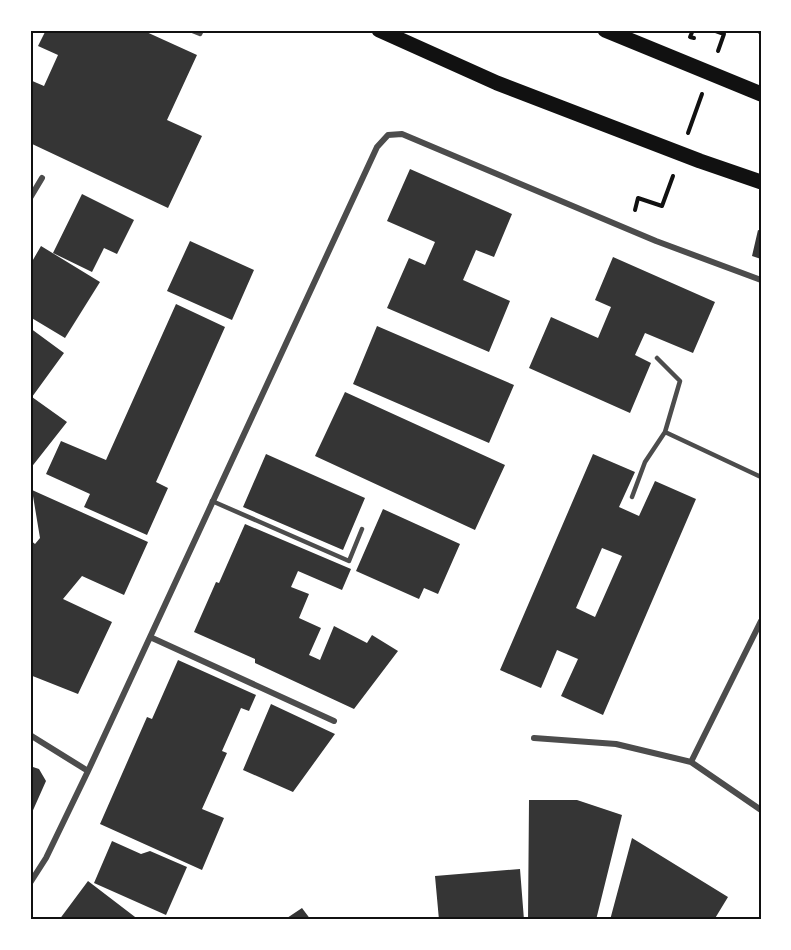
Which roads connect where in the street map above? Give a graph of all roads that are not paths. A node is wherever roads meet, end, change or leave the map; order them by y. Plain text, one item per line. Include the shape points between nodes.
1 (190, 30) edge
2 (202, 30) edge
3 (379, 30) edge
4 (605, 30) edge
5 (761, 94) edge
6 (42, 178) dead end
7 (761, 182) edge
8 (30, 198) edge
9 (761, 280) edge
10 (657, 358) dead end
11 (665, 432) junction
12 (761, 477) edge
13 (632, 497) dead end
14 (212, 501) junction
15 (362, 529) dead end
16 (761, 621) edge
17 (150, 637) junction
18 (334, 721) dead end
19 (30, 735) edge
20 (534, 738) dead end
21 (691, 762) junction
22 (88, 771) junction
23 (761, 810) edge
24 (30, 883) edge

1 - 2 lane via 200,34
3 - 7 main road via 497,83
4 - 5 main road
6 - 8 street
9 - 14 street via 656,241 402,134 387,135 377,147
10 - 11 lane via 680,381
11 - 12 lane
11 - 13 lane via 645,462
14 - 15 lane via 349,561
14 - 17 street
16 - 21 street
17 - 18 street
17 - 22 street
19 - 22 street
20 - 21 street via 616,744
21 - 23 street
22 - 24 street

